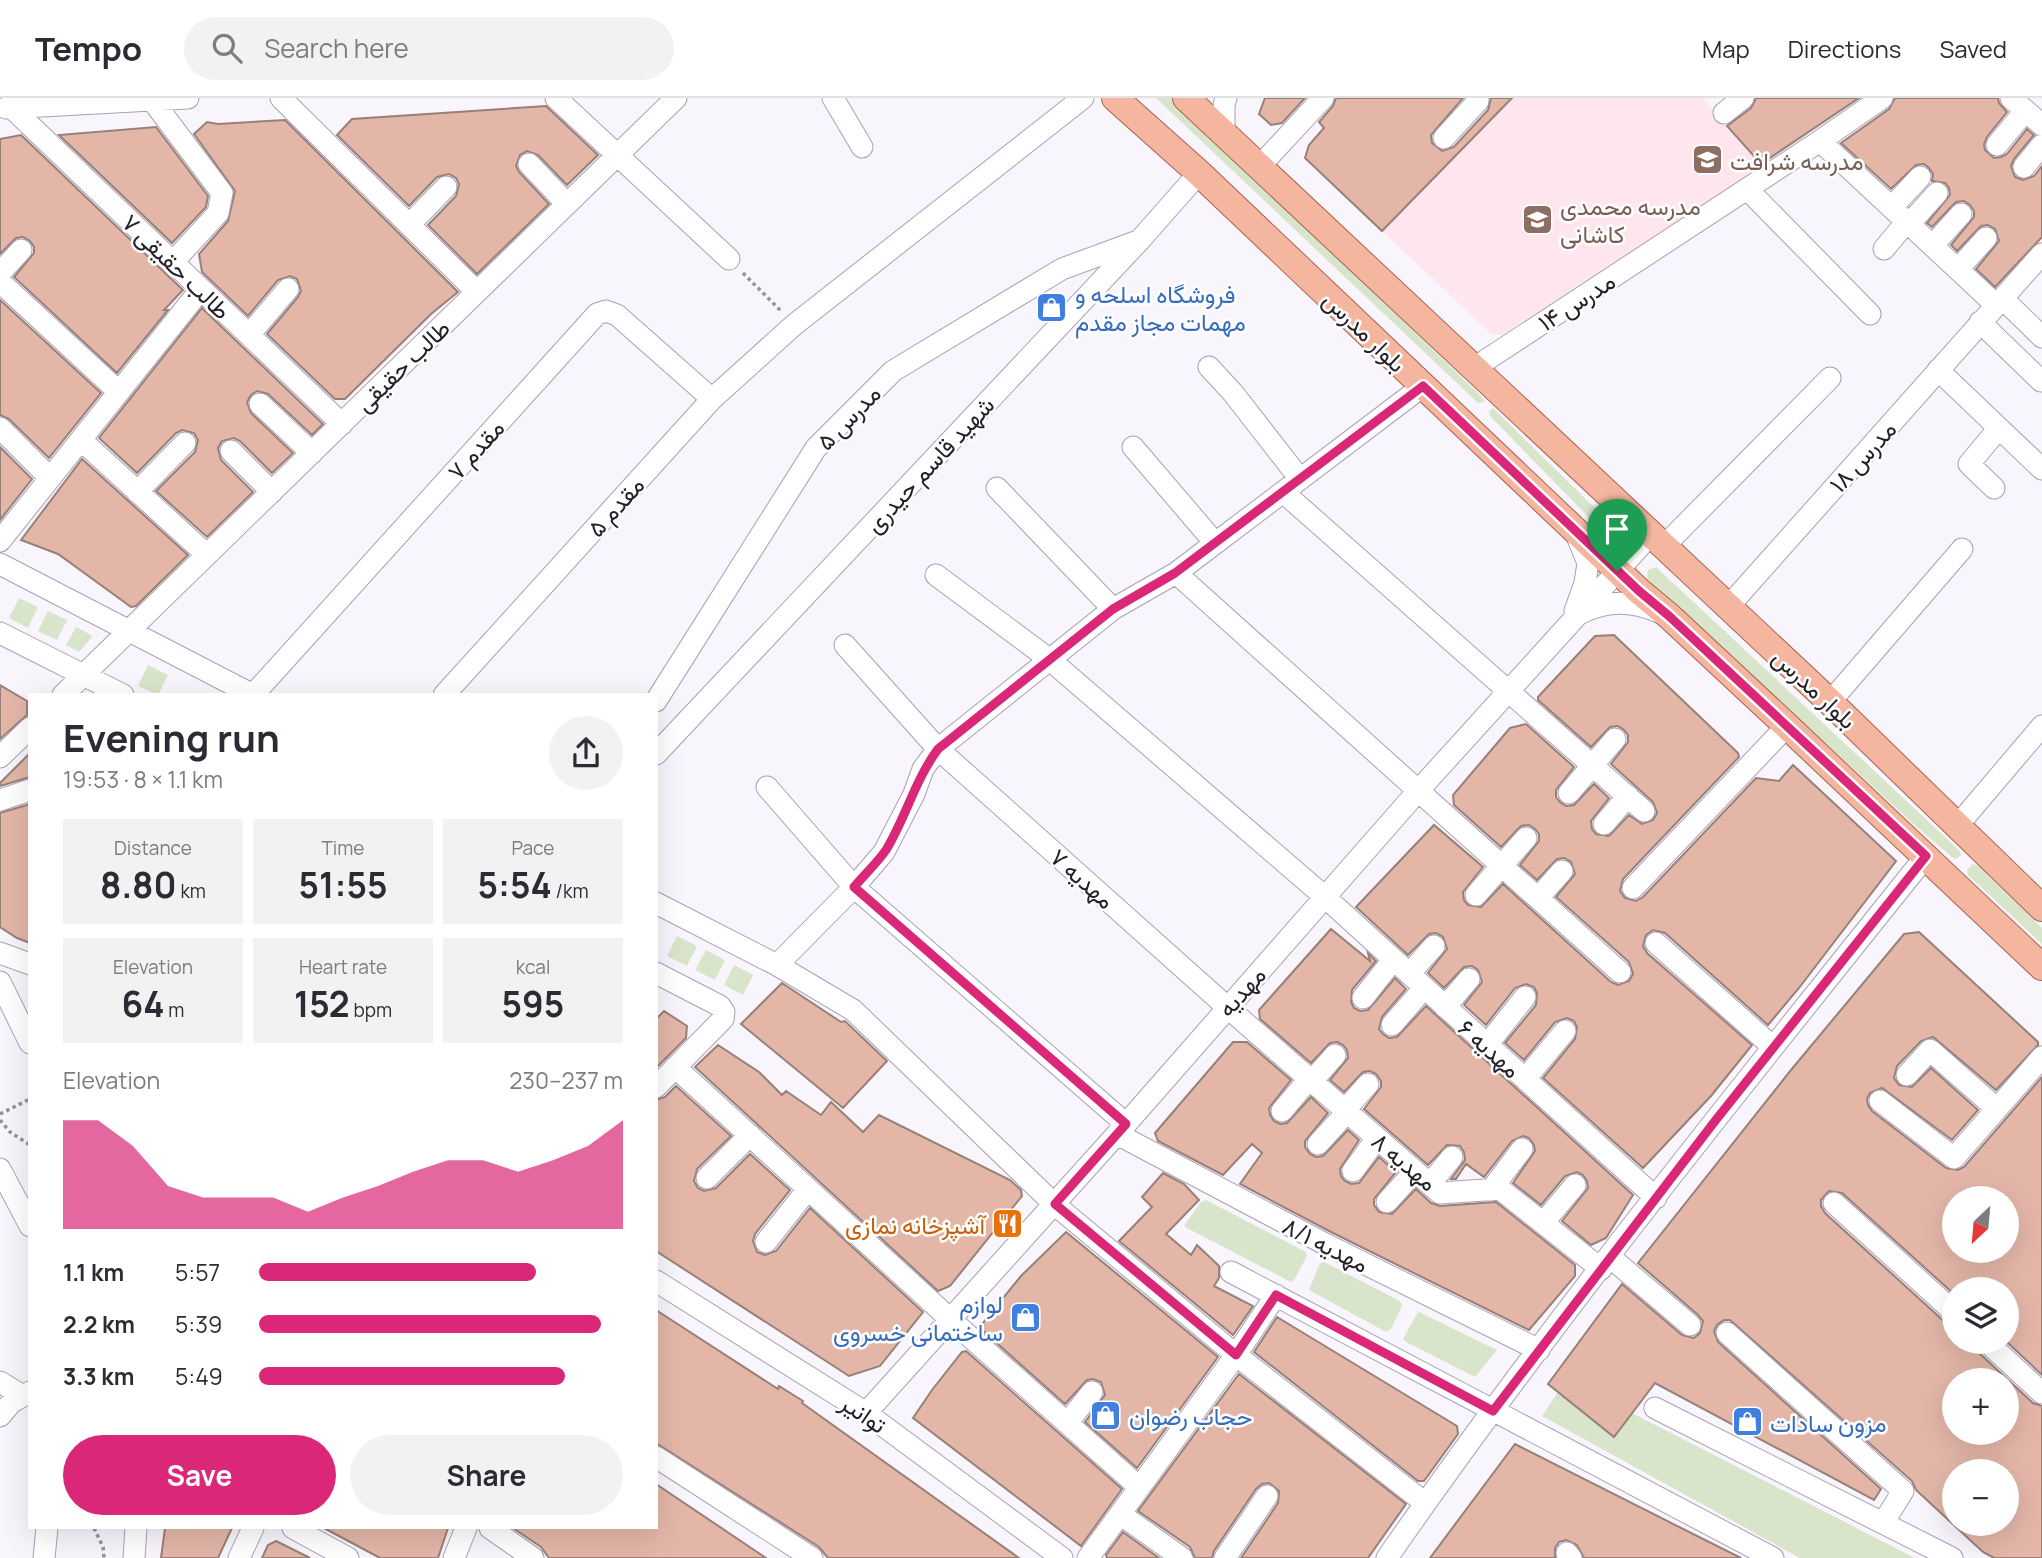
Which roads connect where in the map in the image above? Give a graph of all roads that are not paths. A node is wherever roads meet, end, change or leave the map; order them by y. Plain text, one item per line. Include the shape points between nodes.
1 (188, 98) edge
2 (281, 98) edge
3 (556, 98) edge
4 (676, 98) edge
5 (833, 98) edge
6 (1083, 98) edge
7 (1115, 98) edge
8 (1186, 98) edge
9 (1226, 98) edge
10 (1323, 98) edge
11 (1743, 98) edge
12 (1882, 98) edge
13 (152, 100) junction
14 (1481, 104) edge
15 (6, 108) edge
16 (2030, 111) edge
17 (1724, 113) dead end
18 (1224, 133) junction
19 (1444, 138) dead end
20 (1820, 141) junction
21 (1997, 145) dead end
22 (2042, 145) edge
23 (862, 147) dead end
24 (618, 154) junction
25 (529, 164) dead end
26 (1259, 167) junction
27 (2024, 167) dead end
28 (1199, 173) junction
29 (1920, 177) dead end
30 (446, 187) dead end
31 (1747, 189) junction
32 (1937, 192) dead end
33 (567, 204) junction
34 (1961, 214) dead end
35 (1903, 217) junction
36 (409, 225) junction
37 (1986, 238) dead end
38 (1140, 240) junction
39 (1933, 245) junction
40 (1884, 249) dead end
41 (21, 250) dead end
42 (2042, 254) edge
43 (730, 259) road end
44 (173, 262) junction
45 (1958, 269) junction
46 (0, 273) edge
47 (0, 282) edge
48 (201, 289) junction
49 (288, 289) dead end
50 (477, 292) junction
51 (1999, 302) junction
52 (1870, 314) dead end
53 (1980, 322) junction
54 (248, 335) junction
55 (2042, 337) edge
56 (1209, 367) dead end
57 (1474, 368) junction
58 (1938, 370) junction
59 (1830, 379) dead end
60 (2041, 381) edge
61 (1423, 386) junction
62 (119, 392) junction
63 (712, 400) junction
64 (260, 404) dead end
65 (342, 424) junction
66 (0, 428) edge
67 (1999, 428) junction
68 (80, 440) junction
69 (185, 443) dead end
70 (1133, 447) dead end
71 (231, 451) dead end
72 (312, 453) junction
73 (2042, 469) edge
74 (50, 478) junction
75 (1300, 479) junction
76 (997, 488) dead end
77 (1994, 488) dead end
78 (137, 492) junction
79 (272, 492) junction
80 (1283, 492) junction
81 (1573, 528) junction
82 (1658, 540) junction
83 (0, 541) edge
84 (1215, 543) junction
85 (1962, 549) dead end
86 (207, 555) junction
87 (0, 564) edge
88 (1617, 571) junction
89 (1175, 573) junction
90 (936, 575) dead end
91 (1728, 607) junction
92 (1113, 609) junction
93 (1669, 616) junction
94 (1568, 624) junction
95 (129, 632) junction
96 (0, 633) edge
97 (845, 645) dead end
98 (1049, 659) junction
99 (83, 674) junction
100 (457, 690) edge
101 (1509, 690) junction
102 (65, 693) edge
103 (119, 693) edge
104 (249, 693) edge
105 (255, 693) edge
106 (658, 698) edge
107 (1830, 702) junction
108 (1787, 726) junction
109 (2042, 726) edge
110 (28, 730) edge
111 (1615, 739) dead end
112 (938, 749) junction
113 (658, 752) edge
114 (2, 756) edge
115 (1593, 765) junction
116 (767, 787) dead end
117 (28, 791) edge
118 (1418, 791) junction
119 (1569, 793) dead end
120 (1628, 796) junction
121 (0, 800) edge
122 (1644, 811) dead end
123 (1604, 824) dead end
124 (1958, 825) junction
125 (1526, 838) dead end
126 (1926, 856) junction
127 (1501, 865) junction
128 (1562, 871) dead end
129 (854, 887) junction
130 (1633, 888) dead end
131 (1476, 895) dead end
132 (1325, 897) junction
133 (1538, 898) junction
134 (658, 904) edge
135 (2042, 908) edge
136 (1656, 943) dead end
137 (1434, 946) dead end
138 (0, 953) edge
139 (1393, 960) junction
140 (28, 963) edge
141 (776, 965) junction
142 (2042, 967) edge
143 (1620, 972) dead end
144 (658, 974) edge
145 (1469, 979) dead end
146 (1417, 981) junction
147 (0, 982) edge
148 (1525, 997) dead end
149 (1363, 998) dead end
150 (1227, 1007) junction
151 (1445, 1007) junction
152 (1392, 1026) dead end
153 (1565, 1031) dead end
154 (28, 1039) edge
155 (1487, 1045) junction
156 (1773, 1047) junction
157 (1335, 1055) dead end
158 (2042, 1058) edge
159 (675, 1067) junction
160 (1907, 1075) dead end
161 (1524, 1079) junction
162 (1310, 1080) junction
163 (1368, 1084) dead end
164 (658, 1085) edge
165 (1880, 1101) dead end
166 (1997, 1109) junction
167 (1282, 1111) dead end
168 (1346, 1111) junction
169 (1121, 1129) junction
170 (750, 1135) junction
171 (1377, 1138) junction
172 (1318, 1144) dead end
173 (1522, 1149) dead end
174 (1451, 1157) dead end
175 (0, 1169) edge
176 (1353, 1171) dead end
177 (1422, 1177) junction
178 (707, 1178) dead end
179 (1575, 1185) dead end
180 (808, 1189) junction
181 (1491, 1190) junction
182 (1656, 1198) junction
183 (1387, 1202) dead end
184 (1834, 1203) dead end
185 (1055, 1204) junction
186 (28, 1222) edge
187 (1543, 1223) junction
188 (766, 1242) dead end
189 (1606, 1263) junction
190 (1231, 1272) dead end
191 (658, 1282) edge
192 (1276, 1295) junction
193 (1942, 1301) edge
194 (950, 1319) junction
195 (1690, 1325) dead end
196 (1727, 1333) dead end
197 (1539, 1350) junction
198 (2000, 1354) edge
199 (1236, 1355) junction
200 (0, 1382) edge
201 (1092, 1392) dead end
202 (2042, 1393) edge
203 (25, 1394) edge
204 (1655, 1408) dead end
205 (1493, 1411) junction
206 (866, 1413) junction
207 (0, 1416) edge
208 (1067, 1423) junction
209 (658, 1458) edge
210 (1139, 1487) junction
211 (1267, 1496) dead end
212 (1425, 1503) junction
213 (1120, 1514) junction
214 (1883, 1523) junction
215 (47, 1529) edge
216 (136, 1529) edge
217 (253, 1529) edge
218 (295, 1529) edge
219 (466, 1529) edge
220 (491, 1529) edge
221 (44, 1558) edge
222 (134, 1558) edge
223 (239, 1558) edge
224 (348, 1558) edge
225 (454, 1558) edge
226 (533, 1558) edge
227 (812, 1558) edge
228 (1062, 1558) edge
229 (1088, 1558) edge
230 (1182, 1558) edge
231 (1225, 1558) edge
232 (1387, 1558) edge
233 (1773, 1558) edge
234 (1952, 1558) edge

1 - 13 street
2 - 36 street
3 - 24 street
4 - 24 street, طالب حقیقی
5 - 23 street
6 - 63 street, مقدم ۵ via 794,325
7 - 28 main road, بلوار مدرس
8 - 18 main road, بلوار مدرس
9 - 18 street
10 - 26 street
11 - 17 street
12 - 20 street, مدرس ۱۴
13 - 15 street
13 - 44 street via 222,193 218,213
14 - 19 street
15 - 44 street, طالب حقیقی ۷
16 - 21 street
18 - 26 main road, بلوار مدرس
20 - 31 street, مدرس ۱۴
20 - 35 street
22 - 27 street
24 - 33 street, طالب حقیقی
24 - 43 street
25 - 33 street
26 - 57 main road, بلوار مدرس
28 - 38 street, شهید قاسم حیدری
28 - 61 main road, بلوار مدرس
29 - 35 street
30 - 36 street
31 - 52 street
31 - 57 street, مدرس ۱۴
32 - 35 street
33 - 50 street, طالب حقیقی
34 - 39 street
35 - 39 street
35 - 40 street
36 - 50 street
37 - 45 street
38 - 106 street, مدرس ۵ via 1062,269 892,371 816,448
38 - 113 street, شهید قاسم حیدری
39 - 45 street
41 - 46 street
42 - 51 street, مدرس ۱۸
44 - 48 street, طالب حقیقی ۷
45 - 51 street
47 - 62 street
48 - 54 street, طالب حقیقی ۷
48 - 62 street
49 - 54 street
50 - 65 street, طالب حقیقی
51 - 53 street, مدرس ۱۸
51 - 55 street
53 - 58 street, مدرس ۱۸
53 - 60 street
54 - 65 street, طالب حقیقی ۷
56 - 75 street
57 - 82 main road, بلوار مدرس
58 - 67 street
58 - 91 street, مدرس ۱۸
59 - 82 street, مهدیه
61 - 75 street
61 - 81 main road, بلوار مدرس
62 - 68 street
63 - 100 street, مقدم ۵
63 - 105 street, مقدم ۷ via 617,315 597,314
64 - 72 street
65 - 72 street, طالب حقیقی
66 - 74 street
67 - 73 street
67 - 77 street via 1969,464
68 - 74 street
68 - 78 street
69 - 78 street
70 - 84 street
71 - 79 street
72 - 79 street, طالب حقیقی
74 - 83 street
75 - 80 street
76 - 92 street
78 - 86 street
79 - 86 street, طالب حقیقی
80 - 84 street
80 - 101 street
81 - 88 main road, بلوار مدرس
81 - 94 street via 1588,563 1580,599
82 - 88 street, مهدیه
82 - 91 main road, بلوار مدرس
84 - 89 street
85 - 107 street
86 - 95 street, طالب حقیقی
87 - 95 street
88 - 93 main road, بلوار مدرس
88 - 94 street, مهدیه
89 - 92 street
89 - 118 street
90 - 98 street, مهدیه ۶
91 - 107 main road, بلوار مدرس
92 - 98 street
93 - 94 street via 1625,602 1603,604
93 - 108 main road, بلوار مدرس
94 - 101 street, مهدیه
95 - 99 street, طالب حقیقی
95 - 104 street
96 - 99 street
97 - 112 street, مهدیه ۷
98 - 112 street
98 - 132 street, مهدیه ۶
99 - 102 street, طالب حقیقی
99 - 103 street
101 - 115 street
101 - 118 street, مهدیه
107 - 124 main road, بلوار مدرس
108 - 126 main road, بلوار مدرس
108 - 130 street
109 - 124 street
110 - 114 street
111 - 115 street
112 - 129 street via 923,769 884,852
112 - 150 street, مهدیه ۷
115 - 119 street
115 - 120 street
116 - 129 street, مهدیه ۸/۱
117 - 121 street
118 - 127 street
118 - 132 street, مهدیه
120 - 122 street
120 - 123 street
124 - 135 main road, بلوار مدرس
125 - 127 street
126 - 142 main road, بلوار مدرس
126 - 156 street
127 - 131 street
127 - 133 street
128 - 133 street
129 - 141 street
129 - 169 street, مهدیه ۸/۱
132 - 139 street, مهدیه ۶
132 - 150 street, مهدیه
133 - 143 street
134 - 141 street
136 - 156 street
137 - 146 street
138 - 140 street
139 - 146 street, مهدیه ۶
139 - 149 street
141 - 185 street via 863,1018
144 - 159 street via 724,1012
145 - 151 street
146 - 151 street, مهدیه ۶
146 - 152 street
147 - 154 street
148 - 155 street
150 - 162 street, مهدیه ۸
150 - 169 street, مهدیه
151 - 155 street, مهدیه ۶
153 - 161 street
155 - 161 street, مهدیه ۶
156 - 182 street
157 - 162 street
158 - 166 street
159 - 164 street
159 - 170 street
160 - 166 street via 1930,1050
161 - 182 street, مهدیه ۶
162 - 167 street
162 - 168 street, مهدیه ۸
163 - 168 street
165 - 166 street via 1954,1158
168 - 171 street, مهدیه ۸
168 - 172 street
169 - 185 street, مهدیه
169 - 197 street, مهدیه ۸/۱ via 1327,1245
170 - 178 street
170 - 180 street
171 - 176 street
171 - 177 street, مهدیه ۸
173 - 181 street
174 - 177 street
175 - 186 street
177 - 181 street, مهدیه ۸ via 1440,1193
177 - 183 street
179 - 187 street
180 - 188 street
180 - 194 street
181 - 187 street via 1500,1189
182 - 189 street
184 - 193 street
185 - 194 street, مهدیه
185 - 199 street
187 - 189 street
189 - 195 street
189 - 197 street
190 - 192 street
191 - 206 street, توانیر
192 - 199 street
192 - 205 street
194 - 206 street, مهدیه
194 - 208 street
196 - 214 street via 1903,1491
197 - 205 street
198 - 202 street
199 - 210 street
199 - 212 street
200 - 203 street
201 - 208 street
203 - 207 street
204 - 214 street
205 - 212 street
205 - 233 street
206 - 228 street, توانیر
208 - 210 street
209 - 227 street
210 - 213 street
211 - 231 street
212 - 232 street
213 - 229 street
213 - 230 street
214 - 234 street
215 - 221 street
216 - 222 street
217 - 223 street
218 - 224 street
219 - 225 street
220 - 226 street

